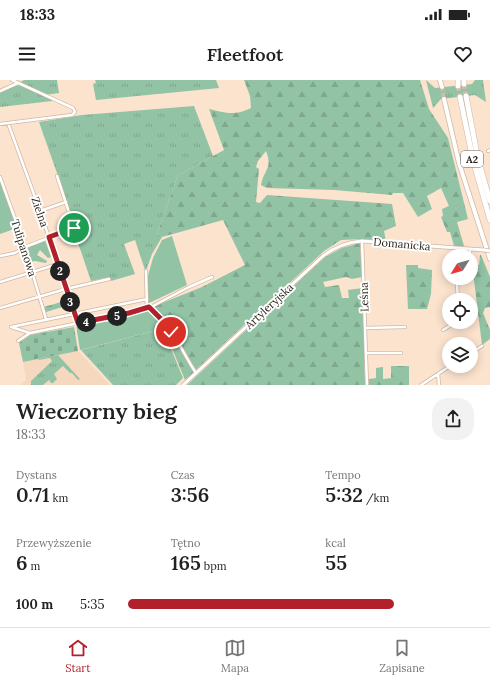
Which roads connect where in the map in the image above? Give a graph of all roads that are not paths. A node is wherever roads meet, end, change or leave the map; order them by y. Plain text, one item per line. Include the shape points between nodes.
1 (12, 80) edge
2 (440, 80) edge
3 (18, 83) junction
4 (442, 87) tunnel mouth
5 (0, 91) edge
6 (466, 96) tunnel mouth
7 (460, 97) tunnel mouth
8 (444, 99) tunnel mouth
9 (8, 123) junction
10 (0, 124) edge
11 (57, 176) dead end
12 (0, 177) edge
13 (490, 201) edge
14 (66, 202) junction
15 (40, 211) junction
16 (490, 220) edge
17 (49, 237) junction
18 (362, 241) junction
19 (25, 247) junction
20 (470, 249) edge
21 (478, 250) edge
22 (490, 250) edge
23 (0, 256) edge
24 (490, 259) edge
25 (58, 264) junction
26 (146, 271) dead end
27 (33, 272) junction
28 (212, 277) dead end
29 (109, 279) dead end
30 (0, 282) edge
31 (66, 289) junction
32 (40, 297) junction
33 (147, 299) junction
34 (0, 308) edge
35 (148, 308) junction
36 (75, 314) junction
37 (46, 319) junction
38 (78, 323) junction
39 (405, 327) dead end
40 (365, 328) junction
41 (30, 333) junction
42 (18, 341) dead end
43 (482, 346) dead end
44 (478, 349) edge
45 (366, 353) junction
46 (401, 353) dead end
47 (442, 371) edge
48 (196, 373) junction
49 (438, 374) junction
50 (182, 385) edge
51 (367, 385) edge
52 (421, 385) edge
53 (438, 385) edge

1 - 3 street
2 - 4 main road
3 - 5 street
3 - 9 street via 73,108 75,112 72,115
6 - 13 highway, A2 via 478,158
7 - 16 highway, A2 via 472,160
8 - 24 main road via 459,163
9 - 10 street
9 - 15 street, Zielna
11 - 14 street
12 - 19 street, Tulipanowa
14 - 15 street
14 - 17 street via 74,228
15 - 17 street, Zielna
17 - 19 street
17 - 25 street, Zielna
18 - 20 street, Domanicka
18 - 40 street, Leśna
18 - 48 street, Artyleryjska via 342,245 323,256
19 - 23 street via 15,253
19 - 27 street, Tulipanowa
21 - 22 street, Domanicka, bridge
25 - 27 street
25 - 31 street, Zielna
26 - 33 street
27 - 30 street
27 - 32 street, Tulipanowa
28 - 35 street
29 - 31 street
31 - 32 street
31 - 36 street, Zielna
32 - 34 street
32 - 37 street, Tulipanowa
33 - 35 street
33 - 36 street
35 - 38 street
35 - 48 street via 171,332
36 - 37 street
36 - 38 street, Zielna
37 - 41 street via 11,327
38 - 41 street
39 - 40 street
40 - 45 street, Leśna
41 - 42 street
43 - 44 street
45 - 46 street
45 - 51 street, Leśna
47 - 49 street
48 - 50 street, Artyleryjska
49 - 52 street
49 - 53 street

